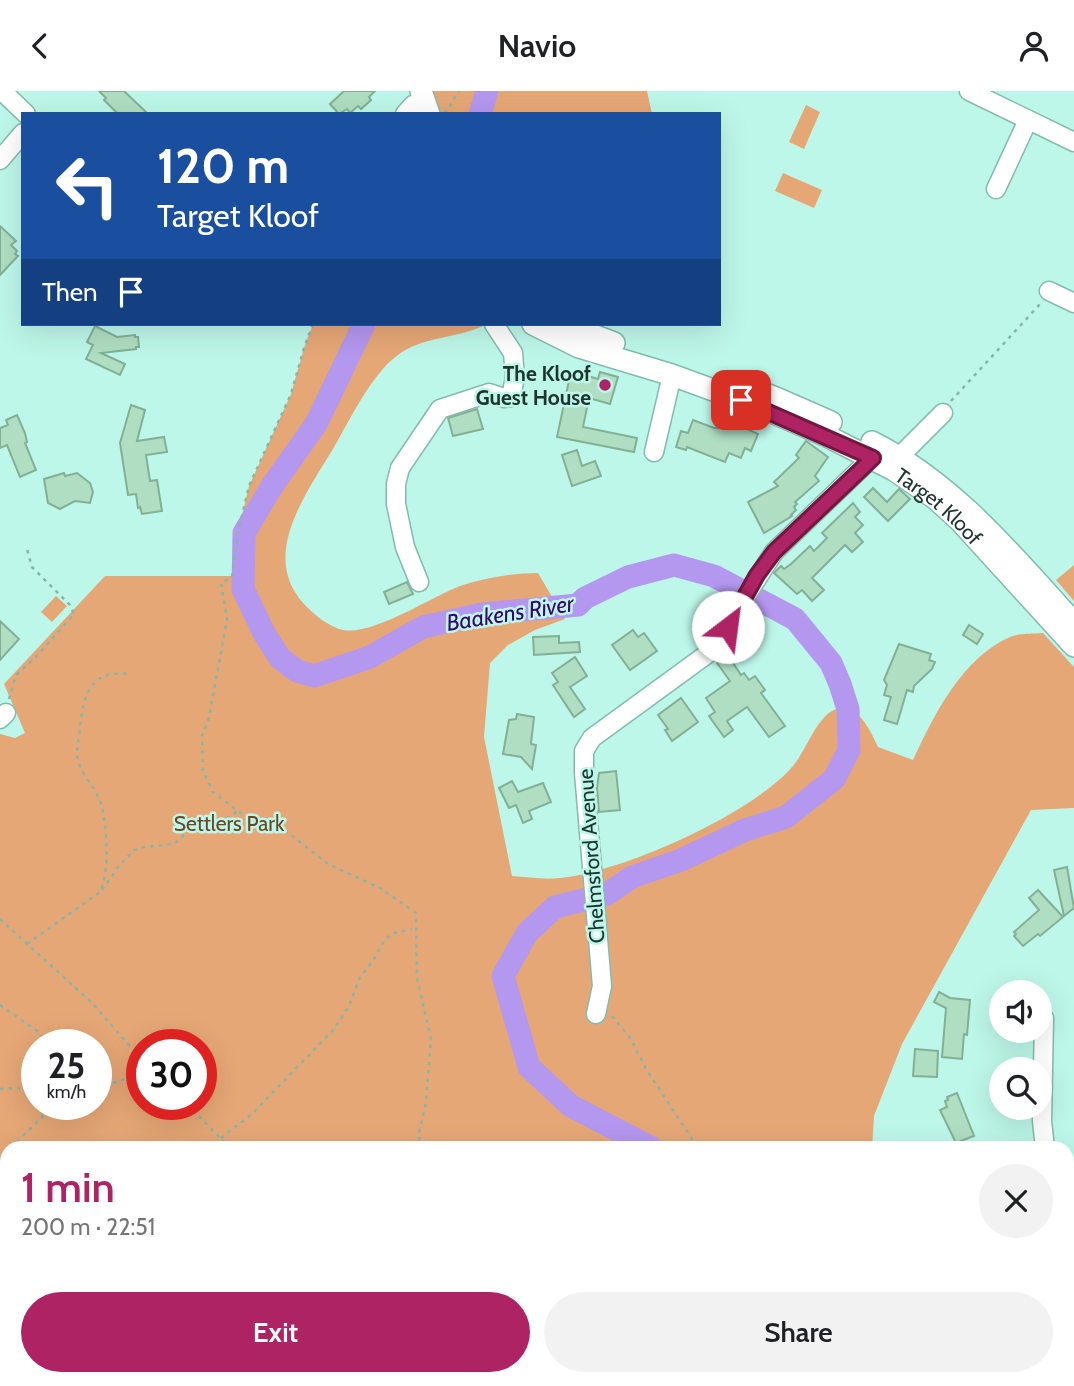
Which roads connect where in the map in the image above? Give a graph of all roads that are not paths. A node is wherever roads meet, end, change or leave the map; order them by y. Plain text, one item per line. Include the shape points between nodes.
1 (2, 91) edge
2 (974, 92) edge
3 (24, 112) edge
4 (1028, 120) junction
5 (21, 135) edge
6 (1074, 142) edge
7 (0, 160) edge
8 (996, 189) dead end
9 (1053, 293) road end
10 (1074, 303) edge
11 (495, 326) edge
12 (537, 326) edge
13 (568, 326) edge
14 (672, 375) junction
15 (943, 413) road end
16 (654, 452) dead end
17 (885, 454) junction
18 (419, 582) dead end
19 (1027, 583) junction
20 (1074, 624) edge
21 (1074, 646) edge
22 (604, 1015) road end
23 (1044, 1043) edge
24 (1044, 1141) edge

1 - 3 street
2 - 4 street
4 - 6 street
4 - 8 street
5 - 7 street
9 - 10 street
11 - 18 street via 513,353 511,397 489,393 440,409 398,475 398,513
12 - 14 main road, Target Kloof via 579,347
13 - 17 main road, Target Kloof via 776,398
14 - 16 street
14 - 17 main road, Target Kloof
15 - 17 street, Chelmsford Avenue
17 - 19 main road, Target Kloof via 964,505
17 - 22 street, Chelmsford Avenue via 785,540 757,575 710,652 587,743 583,766
19 - 20 main road, Target Kloof
19 - 21 main road, Target Kloof
23 - 24 street

